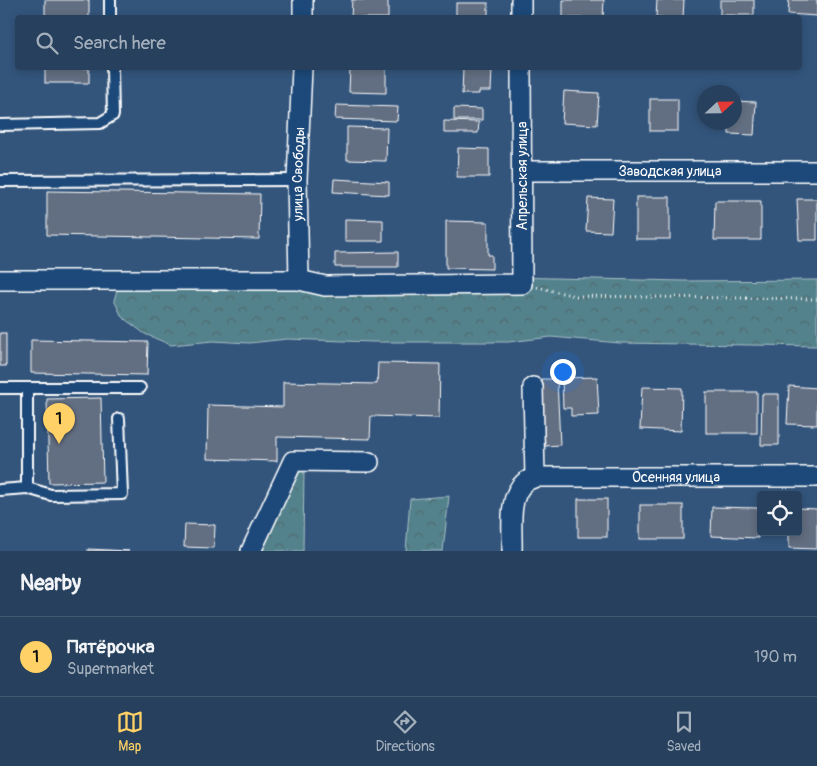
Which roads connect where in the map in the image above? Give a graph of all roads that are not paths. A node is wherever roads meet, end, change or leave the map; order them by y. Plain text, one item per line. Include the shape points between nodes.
1 (110, 0) edge
2 (303, 0) edge
3 (521, 0) edge
4 (110, 15) edge
5 (303, 15) edge
6 (521, 15) edge
7 (112, 70) edge
8 (302, 70) edge
9 (521, 70) edge
10 (0, 125) edge
11 (522, 170) junction
12 (817, 171) edge
13 (297, 180) junction
14 (0, 181) edge
15 (0, 280) edge
16 (300, 280) junction
17 (533, 387) dead end
18 (0, 388) edge
19 (27, 388) junction
20 (140, 388) dead end
21 (120, 419) dead end
22 (369, 462) dead end
23 (535, 477) junction
24 (817, 477) edge
25 (26, 488) junction
26 (0, 490) edge
27 (251, 551) edge
28 (512, 551) edge

1 - 4 lane
2 - 5 street
3 - 6 street
7 - 10 lane via 113,115 100,123
8 - 13 street, улица Свободы
9 - 11 street, Апрельская улица
11 - 12 street, Заводская улица
11 - 16 street, Апрельская улица via 522,284 325,286
13 - 14 lane
13 - 16 street, улица Свободы
15 - 16 street
17 - 23 street
18 - 19 lane
19 - 20 lane
19 - 25 lane
21 - 25 lane via 122,494 51,495
22 - 27 street via 293,461
23 - 24 street, Осенняя улица
23 - 28 street via 525,482 517,492 513,506
25 - 26 lane

